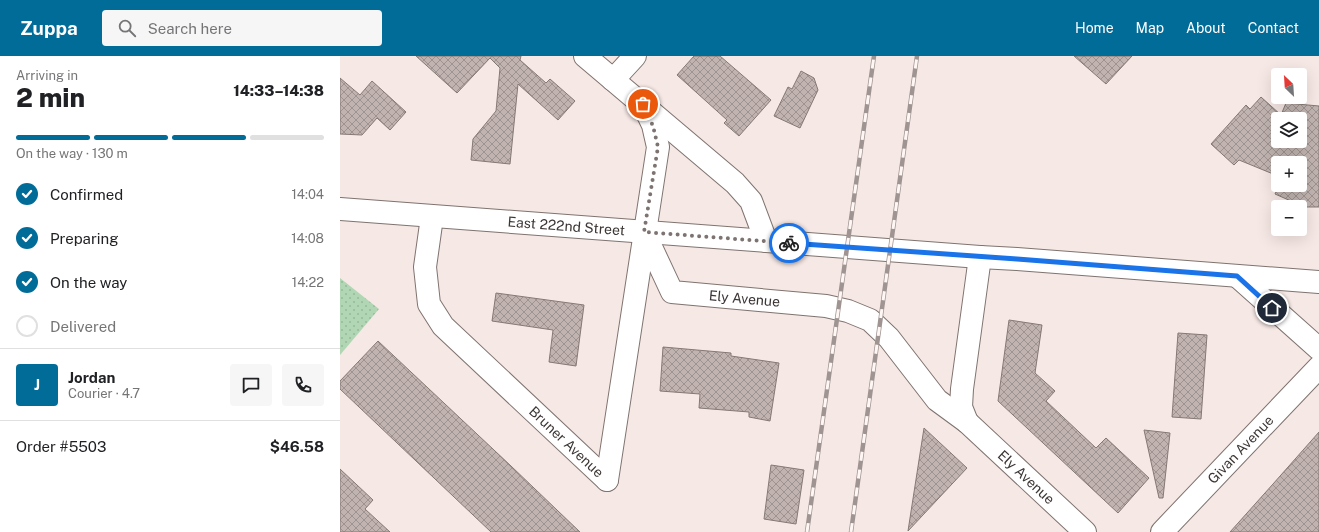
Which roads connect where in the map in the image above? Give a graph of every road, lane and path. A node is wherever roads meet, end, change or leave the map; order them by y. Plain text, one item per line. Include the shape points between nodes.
1 (585, 56) edge
2 (635, 56) edge
3 (613, 80) junction
4 (643, 104) junction
5 (340, 209) edge
6 (432, 217) junction
7 (644, 232) junction
8 (766, 241) junction
9 (980, 257) junction
10 (1237, 276) junction
11 (1319, 282) edge
12 (1319, 349) edge
13 (1319, 367) edge
14 (967, 422) junction
15 (1085, 532) edge
16 (1162, 532) edge

1 - 3 street
2 - 3 street
3 - 4 street
4 - 7 street via 653,126 658,147
4 - 8 street via 751,201
5 - 6 street, East 222nd Street
6 - 7 street, East 222nd Street
6 - 7 street, Bruner Avenue via 425,267 429,304 442,326 607,480
7 - 8 street, East 222nd Street
7 - 14 street, Ely Avenue via 672,292 826,306 870,320 889,338 937,400
8 - 9 street, East 222nd Street
9 - 10 street, East 222nd Street
9 - 14 street, Ely Avenue via 962,389 961,407
10 - 11 street, East 222nd Street
10 - 12 street
13 - 16 street, Givan Avenue
14 - 15 street, Ely Avenue

